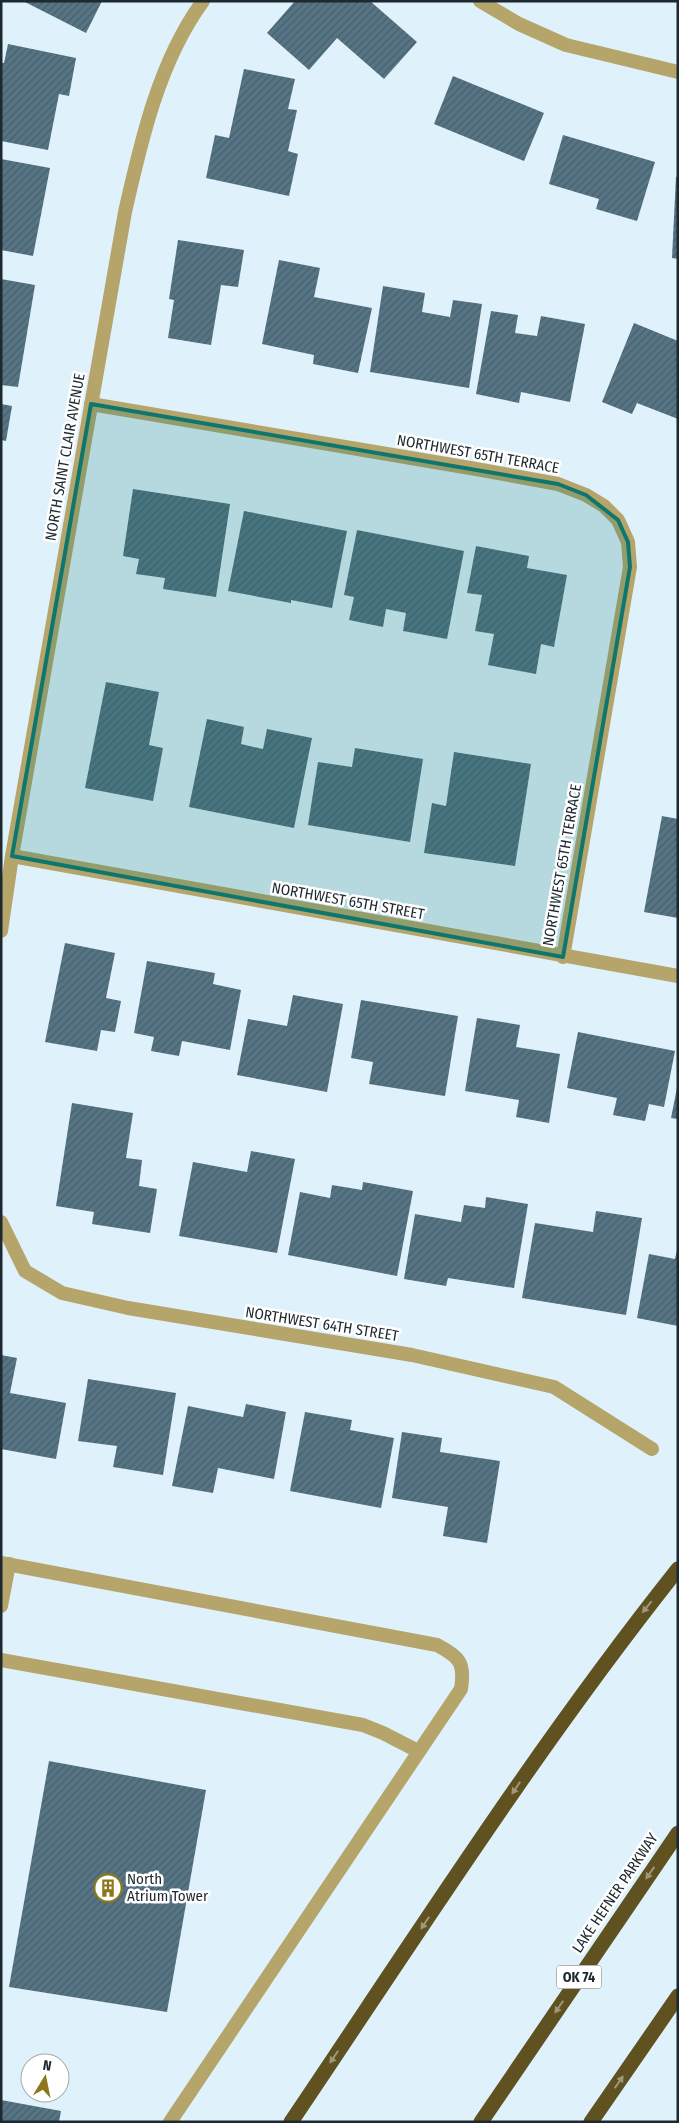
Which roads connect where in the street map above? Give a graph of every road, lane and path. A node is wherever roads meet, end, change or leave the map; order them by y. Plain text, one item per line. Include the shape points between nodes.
1 (203, 1) edge
2 (480, 1) edge
3 (678, 72) edge
4 (91, 404) junction
5 (12, 856) junction
6 (1, 931) edge
7 (562, 957) junction
8 (678, 976) edge
9 (2, 1224) edge
10 (652, 1449) dead end
11 (5, 1563) edge
12 (678, 1569) edge
13 (1, 1606) edge
14 (1, 1660) edge
15 (418, 1751) junction
16 (678, 1833) edge
17 (678, 1996) edge
18 (170, 2122) edge
19 (291, 2122) edge
20 (481, 2122) edge
21 (591, 2122) edge

1 - 4 street, NORTH SAINT CLAIR AVENUE via 163,74 141,142 125,212
2 - 3 street via 519,24 566,45
4 - 5 street, NORTH SAINT CLAIR AVENUE
4 - 7 street, NORTHWEST 65TH TERRACE via 558,484 586,495 618,520 628,542 630,567
5 - 6 street, NORTH SAINT CLAIR AVENUE
5 - 7 street, NORTHWEST 65TH STREET
7 - 8 street, NORTHWEST 65TH STREET
9 - 10 street, NORTHWEST 64TH STREET via 25,1271 62,1293 128,1308 412,1355 554,1388
11 - 13 street
11 - 15 street via 437,1645 461,1662 464,1674 461,1689
12 -> 19 highway via 620,1641 544,1748
14 - 15 street via 363,1725
15 - 18 street
16 -> 20 highway, LAKE HEFNER PARKWAY / OK 74
21 -> 17 highway

